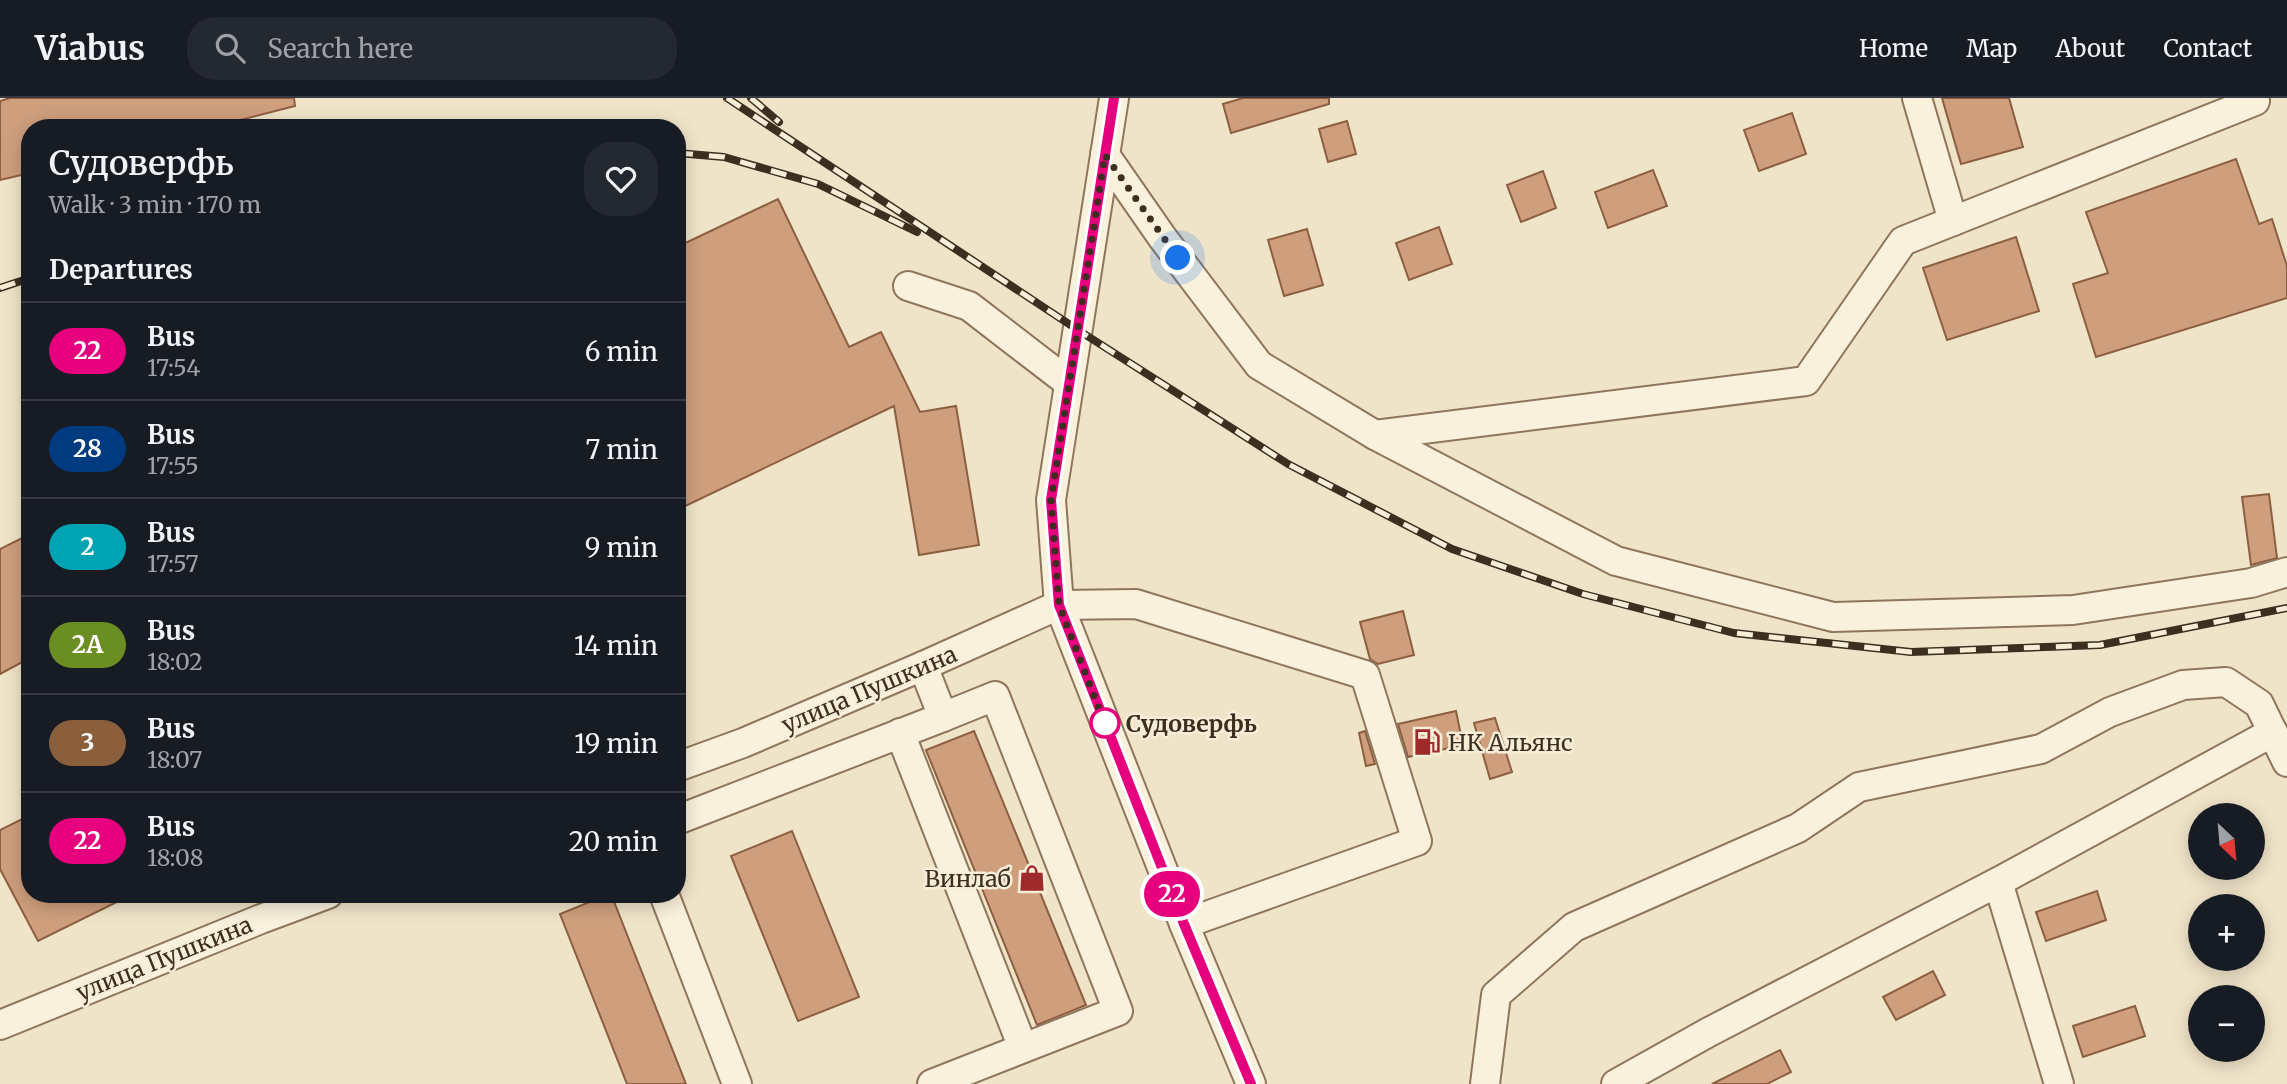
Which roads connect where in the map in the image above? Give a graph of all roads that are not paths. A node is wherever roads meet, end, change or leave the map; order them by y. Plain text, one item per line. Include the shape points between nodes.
1 (1114, 98) edge
2 (1917, 98) edge
3 (2255, 102) dead end
4 (1105, 155) junction
5 (1953, 221) junction
6 (908, 286) dead end
7 (1069, 383) junction
8 (1374, 435) junction
9 (2287, 572) edge
10 (1059, 605) junction
11 (923, 666) junction
12 (943, 717) junction
13 (2273, 732) junction
14 (900, 733) junction
15 (2287, 762) edge
16 (686, 764) edge
17 (686, 816) edge
18 (1998, 882) junction
19 (304, 903) edge
20 (667, 903) edge
21 (1184, 924) junction
22 (0, 1024) edge
23 (1023, 1048) junction
24 (737, 1084) edge
25 (932, 1084) edge
26 (1251, 1084) edge
27 (1485, 1084) edge
28 (1616, 1084) edge
29 (2059, 1084) edge

1 - 4 street
2 - 5 street
3 - 5 street
4 - 7 street
4 - 8 street via 1259,365
5 - 8 street via 1903,241 1806,381
6 - 7 street via 970,306
7 - 10 street via 1051,500
8 - 9 street via 1616,561 1833,617 2073,610 2251,583
10 - 11 street, улица Пушкина
10 - 21 street
10 - 21 street via 1136,604 1365,675 1417,841
11 - 12 street
11 - 16 street, улица Пушкина
12 - 14 street
12 - 23 street via 995,696 1118,1011
13 - 15 street
13 - 18 street
13 - 27 street via 2259,704 2226,682 2183,685 2110,712 2041,749 1859,788 1798,828 1574,927 1496,995
14 - 17 street
14 - 23 street
18 - 28 street
18 - 29 street
19 - 22 street, улица Пушкина
20 - 24 street
21 - 26 street
23 - 25 street

